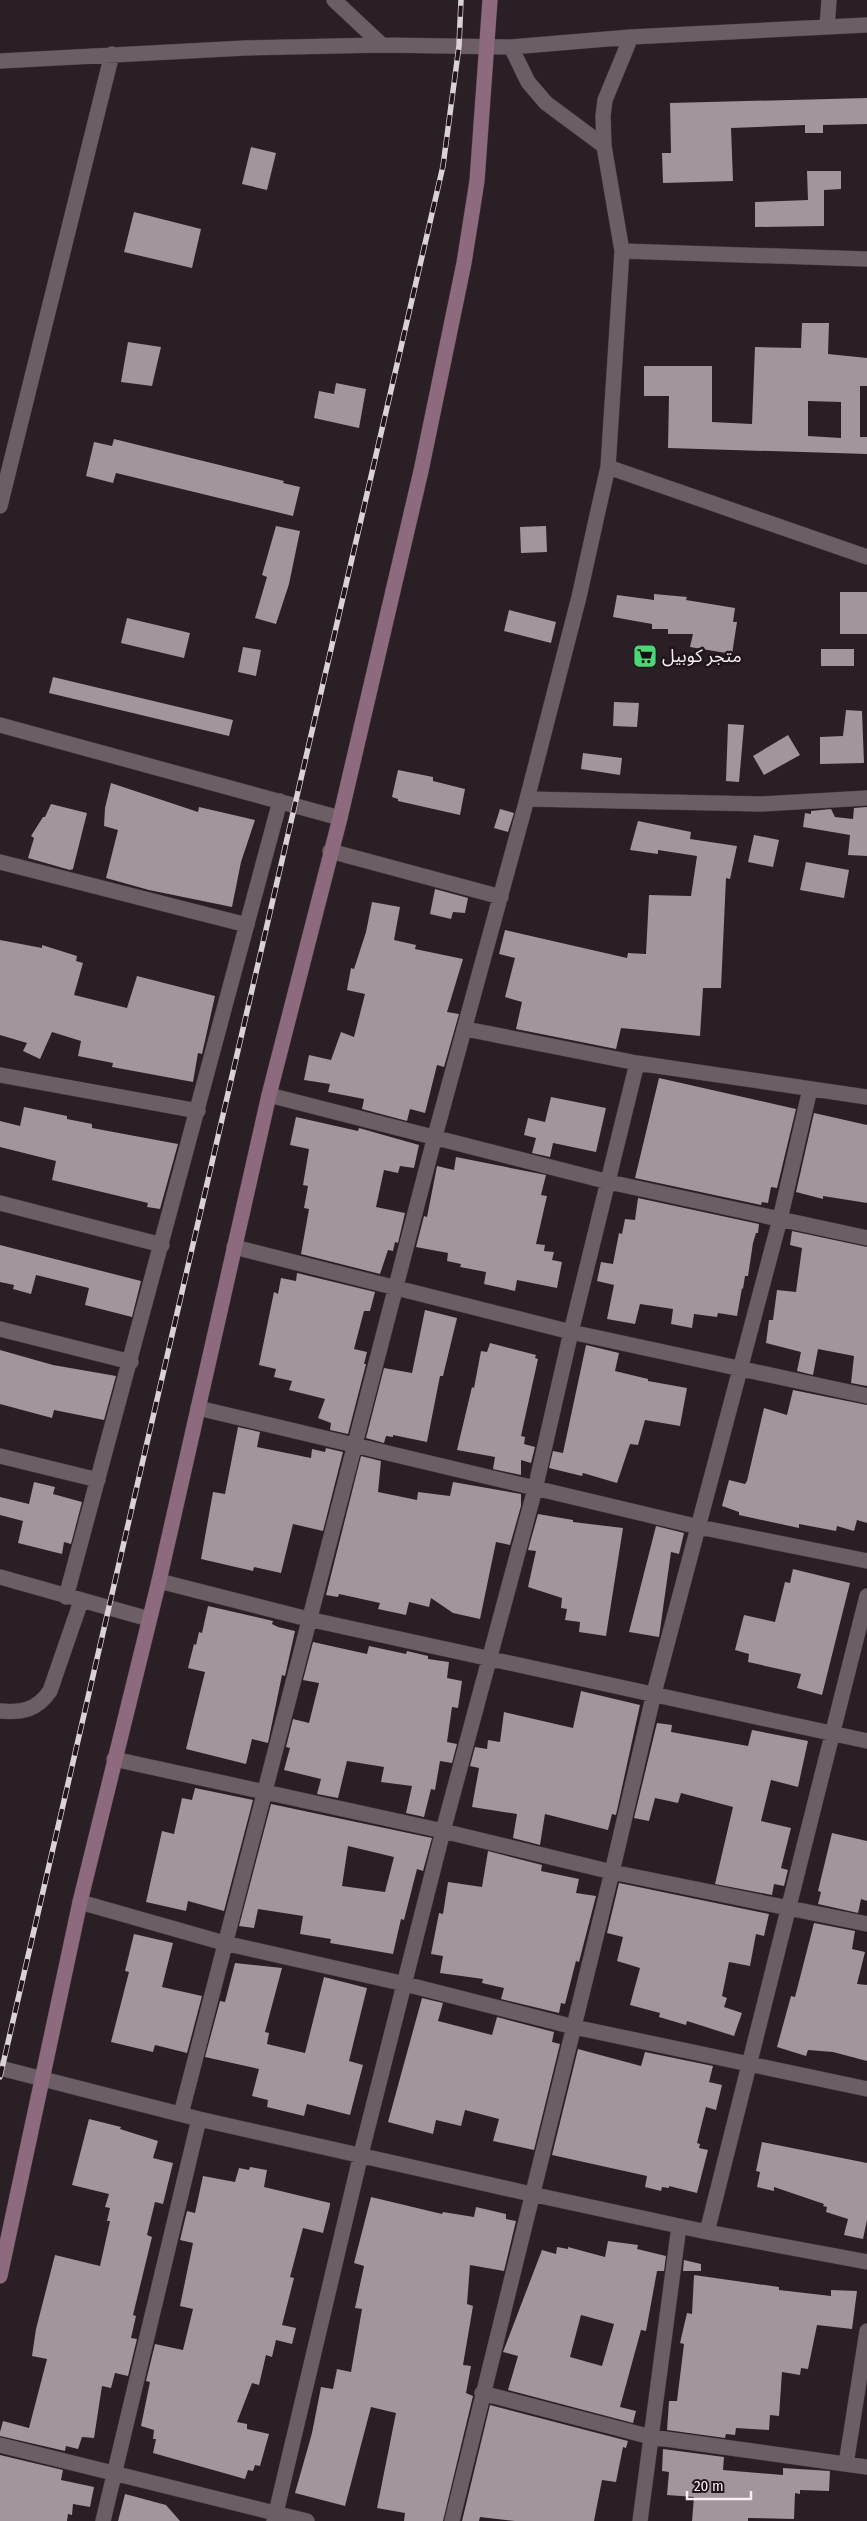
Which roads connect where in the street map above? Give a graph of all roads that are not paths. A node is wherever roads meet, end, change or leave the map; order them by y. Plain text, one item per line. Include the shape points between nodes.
1 (334, 0) edge
2 (490, 0) edge
3 (828, 0) edge
4 (867, 25) edge
5 (827, 27) junction
6 (631, 37) junction
7 (382, 44) junction
8 (511, 47) junction
9 (487, 48) junction
10 (112, 54) junction
11 (0, 61) edge
12 (604, 146) junction
13 (622, 251) junction
14 (867, 259) edge
15 (608, 467) junction
16 (0, 506) edge
17 (867, 557) edge
18 (0, 725) edge
19 (867, 798) edge
20 (527, 799) junction
21 (280, 801) junction
22 (340, 818) junction
23 (330, 851) junction
24 (0, 862) edge
25 (500, 897) junction
26 (247, 925) junction
27 (466, 1029) junction
28 (637, 1063) junction
29 (0, 1075) edge
30 (810, 1089) junction
31 (269, 1095) junction
32 (867, 1097) edge
33 (198, 1111) junction
34 (435, 1136) junction
35 (609, 1182) junction
36 (0, 1203) edge
37 (780, 1219) junction
38 (867, 1238) edge
39 (162, 1245) junction
40 (234, 1247) junction
41 (395, 1289) junction
42 (0, 1329) edge
43 (570, 1332) junction
44 (130, 1362) junction
45 (741, 1370) junction
46 (867, 1396) edge
47 (198, 1408) junction
48 (356, 1447) junction
49 (0, 1456) edge
50 (98, 1480) junction
51 (535, 1489) junction
52 (699, 1527) junction
53 (867, 1561) edge
54 (0, 1577) edge
55 (159, 1581) junction
56 (867, 1596) edge
57 (66, 1597) junction
58 (82, 1601) junction
59 (149, 1619) junction
60 (308, 1619) junction
61 (489, 1658) junction
62 (654, 1693) junction
63 (0, 1711) edge
64 (833, 1733) junction
65 (867, 1740) edge
66 (114, 1759) junction
67 (264, 1792) junction
68 (443, 1831) junction
69 (612, 1872) junction
70 (80, 1902) junction
71 (788, 1908) junction
72 (867, 1924) edge
73 (224, 1943) junction
74 (404, 1984) junction
75 (574, 2027) junction
76 (750, 2065) junction
77 (0, 2068) edge
78 (43, 2078) junction
79 (867, 2089) edge
80 (181, 2114) junction
81 (200, 2119) junction
82 (361, 2154) junction
83 (531, 2194) junction
84 (679, 2226) junction
85 (707, 2232) junction
86 (867, 2262) edge
87 (0, 2276) edge
88 (867, 2331) edge
89 (482, 2393) junction
90 (651, 2438) junction
91 (0, 2445) edge
92 (846, 2464) junction
93 (867, 2467) edge
94 (114, 2474) junction
95 (274, 2518) edge
96 (103, 2521) edge
97 (307, 2521) edge
98 (452, 2521) edge
99 (640, 2521) edge

1 - 7 street
2 - 9 street
3 - 5 street
4 - 5 street
5 - 6 street
6 - 8 street
6 - 12 street via 605,100
7 - 9 street
7 - 10 street
8 - 9 street
8 - 12 street via 528,82 546,102
9 - 22 street via 477,181 464,263 421,472
10 - 11 street
10 - 16 street
12 - 13 street
13 - 14 street
13 - 15 street
15 - 17 street
15 - 20 street via 579,597
18 - 21 street
19 - 20 street via 760,804
20 - 25 street
21 - 22 street
21 - 26 street
22 - 23 street
23 - 25 street
23 - 31 street
24 - 26 street
25 - 27 street
26 - 33 street
27 - 28 street
27 - 34 street
28 - 30 street
28 - 35 street
29 - 33 street
30 - 32 street
30 - 37 street
31 - 34 street
31 - 40 street
33 - 39 street
34 - 35 street
34 - 41 street
35 - 37 street
35 - 43 street
36 - 39 street
37 - 38 street
37 - 45 street
39 - 44 street
40 - 41 street
40 - 47 street
41 - 43 street
41 - 48 street
42 - 44 street
43 - 45 street
43 - 51 street
44 - 50 street
45 - 46 street
45 - 52 street
47 - 48 street
47 - 55 street
48 - 51 street
48 - 60 street
49 - 50 street
50 - 57 street
51 - 52 street
51 - 61 street
52 - 53 street
52 - 62 street
54 - 57 street
55 - 59 street
55 - 60 street
56 - 64 street
57 - 58 street
58 - 59 street
58 - 63 street via 50,1691 43,1701 27,1711
59 - 66 street
60 - 61 street
60 - 67 street
61 - 62 street
61 - 68 street
62 - 64 street
62 - 69 street
64 - 65 street
64 - 71 street
66 - 67 street
66 - 70 street
67 - 68 street
67 - 73 street
68 - 69 street
68 - 74 street
69 - 71 street
69 - 75 street
70 - 73 street
70 - 78 street
71 - 72 street
71 - 76 street
73 - 74 street
73 - 80 street
74 - 75 street
74 - 82 street
75 - 76 street
75 - 83 street
76 - 79 street
76 - 85 street
77 - 78 street
78 - 80 street
78 - 87 street
80 - 81 street
81 - 82 street
81 - 94 street
82 - 83 street
82 - 95 street
83 - 84 street
83 - 89 street
84 - 85 street
84 - 90 street
85 - 86 street
88 - 92 street
89 - 90 street
89 - 98 street
90 - 92 street
90 - 99 street
91 - 94 street
92 - 93 street
94 - 95 street
94 - 96 street
95 - 97 street

